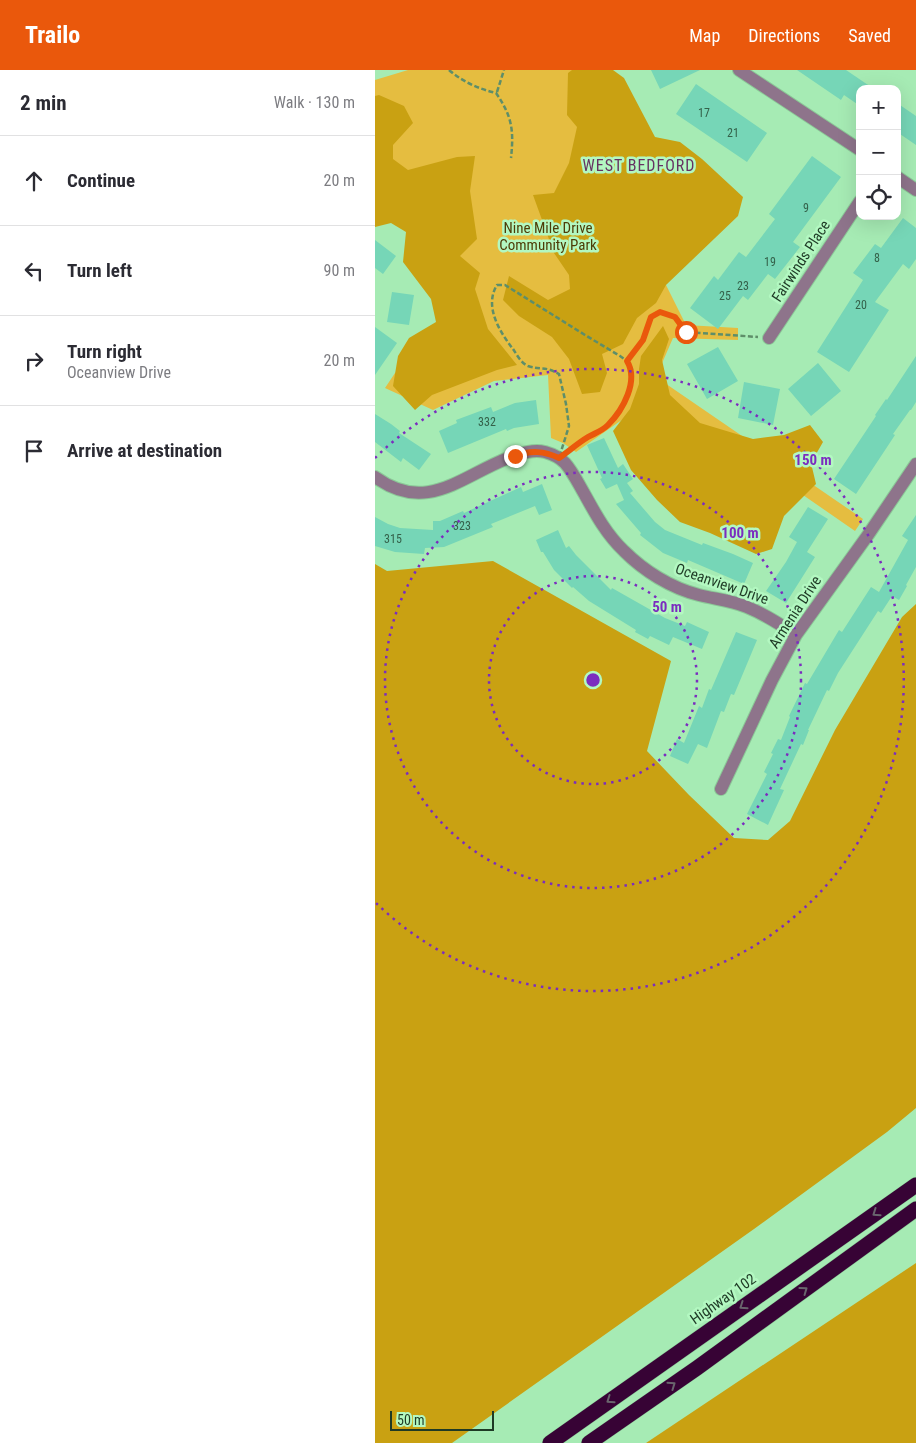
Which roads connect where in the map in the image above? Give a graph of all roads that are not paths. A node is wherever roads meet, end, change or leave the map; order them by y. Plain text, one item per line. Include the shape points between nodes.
1 (739, 70) edge
2 (856, 147) edge
3 (901, 179) edge
4 (916, 190) edge
5 (856, 207) edge
6 (769, 338) road end
7 (916, 464) edge
8 (375, 477) edge
9 (796, 635) junction
10 (721, 789) dead end
11 (916, 1185) edge
12 (916, 1209) edge
13 (549, 1443) edge
14 (589, 1443) edge

1 - 2 street
3 - 4 street
5 - 6 street, Fairwinds Place
7 - 9 street, Armenia Drive
8 - 9 street, Oceanview Drive via 404,492 424,493 440,490 528,452 546,453 559,458 571,471 607,533 643,568 688,592 756,611
9 - 10 street, Armenia Drive
11 -> 13 highway, Highway 102
14 -> 12 highway

